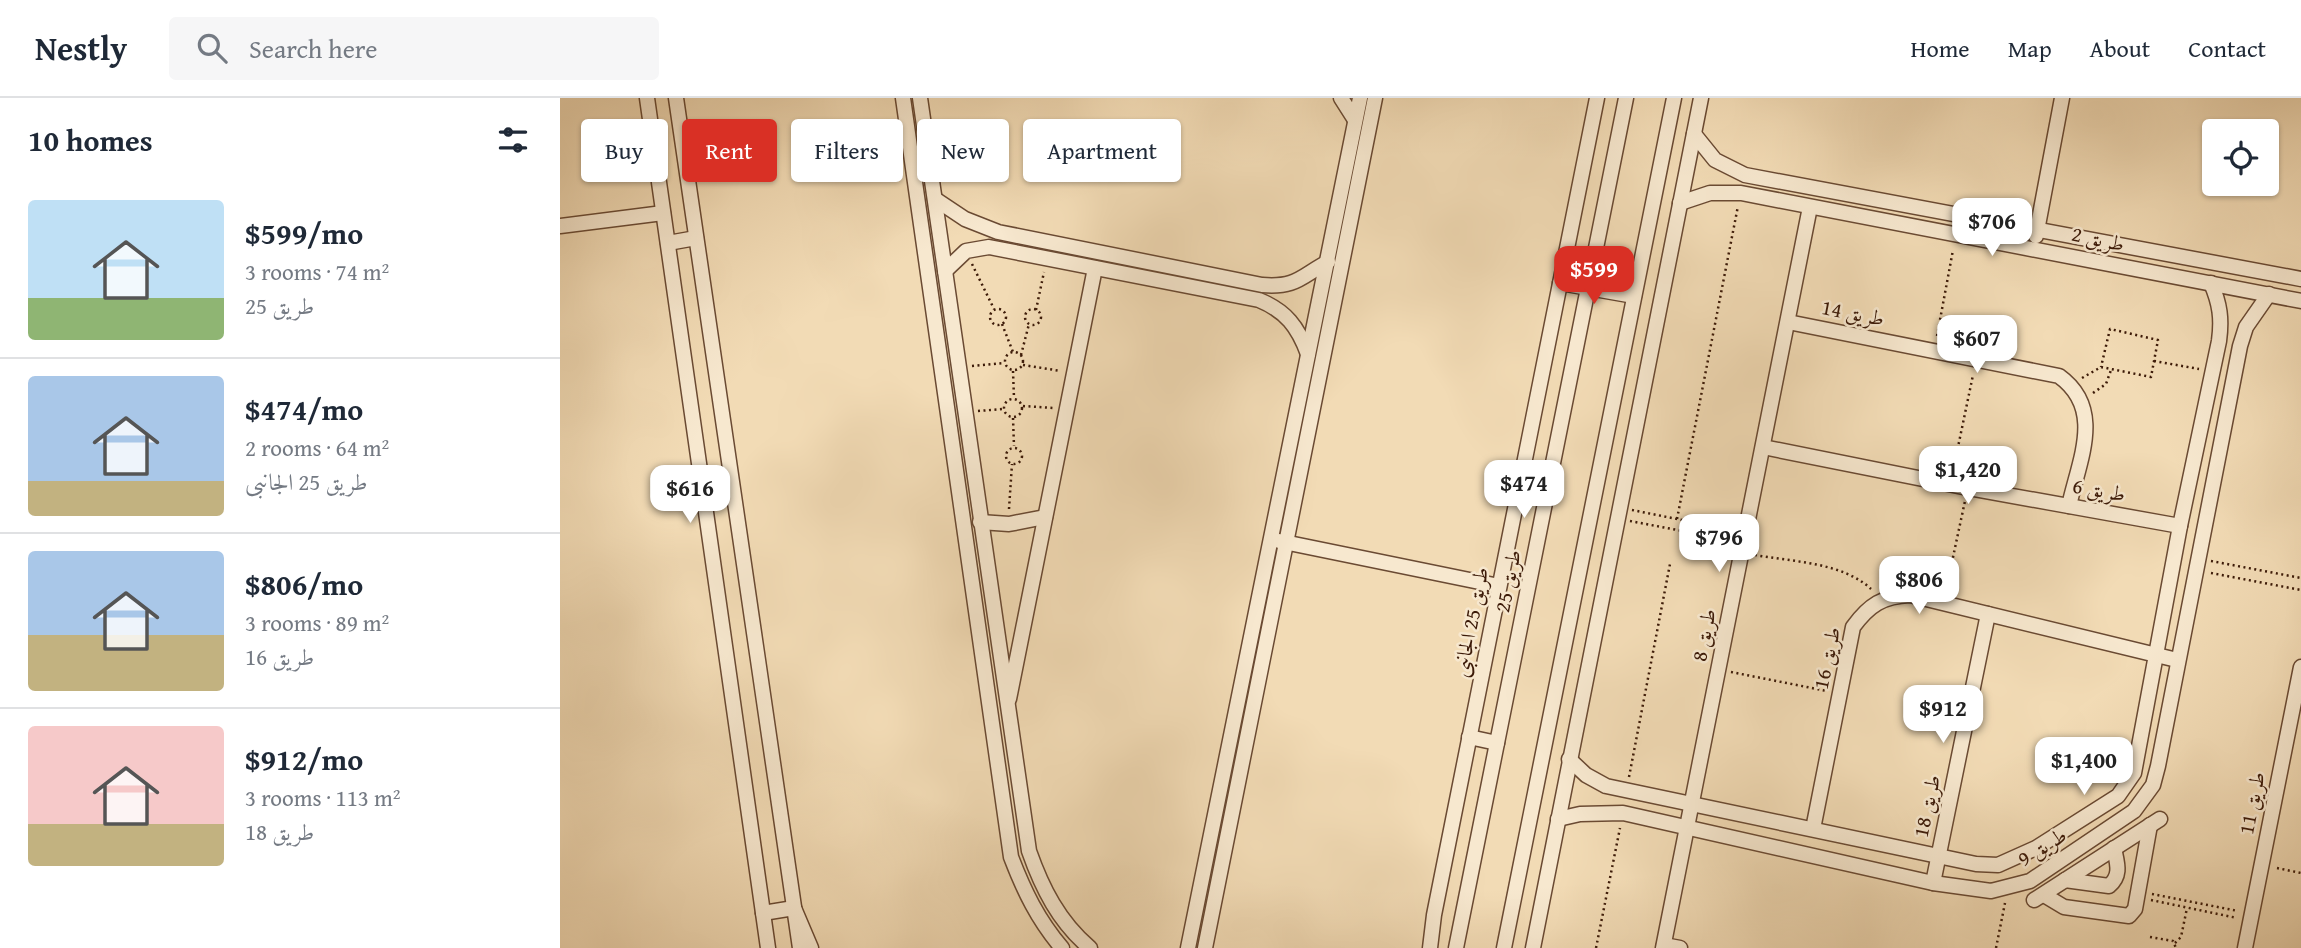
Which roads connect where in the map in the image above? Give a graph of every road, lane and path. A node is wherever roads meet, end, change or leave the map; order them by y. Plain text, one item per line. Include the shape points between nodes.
1 (647, 98) edge
2 (676, 98) edge
3 (903, 98) edge
4 (920, 98) edge
5 (1341, 98) edge
6 (1360, 98) edge
7 (1375, 98) edge
8 (1597, 98) edge
9 (1626, 98) edge
10 (1674, 98) edge
11 (1701, 98) edge
12 (2062, 98) edge
13 (924, 119) edge
14 (1355, 120) junction
15 (917, 122) edge
16 (907, 124) junction
17 (1694, 134) junction
18 (1357, 151) junction
19 (933, 182) edge
20 (1741, 193) junction
21 (935, 199) junction
22 (1680, 203) junction
23 (1810, 207) junction
24 (663, 213) junction
25 (560, 226) edge
26 (2037, 228) junction
27 (1956, 233) junction
28 (696, 237) junction
29 (668, 243) junction
30 (1070, 246) junction
31 (2034, 247) junction
32 (942, 250) junction
33 (966, 251) junction
34 (926, 253) junction
35 (1047, 259) junction
36 (1066, 262) junction
37 (1334, 263) junction
38 (1095, 268) junction
39 (1182, 269) junction
40 (945, 271) junction
41 (2301, 279) edge
42 (1560, 283) junction
43 (1179, 284) junction
44 (2211, 284) junction
45 (1588, 288) junction
46 (2269, 294) junction
47 (1634, 296) junction
48 (2301, 301) edge
49 (994, 309) junction
50 (1036, 310) junction
51 (1788, 321) junction
52 (1002, 324) junction
53 (1029, 324) junction
54 (1934, 349) junction
55 (1013, 352) junction
56 (1308, 354) junction
57 (1021, 355) junction
58 (1977, 358) junction
59 (2154, 361) junction
60 (1004, 363) junction
61 (1023, 365) junction
62 (2101, 367) junction
63 (958, 368) junction
64 (942, 369) junction
65 (2111, 370) junction
66 (1013, 371) junction
67 (1074, 371) junction
68 (2213, 371) junction
69 (1304, 373) junction
70 (1320, 376) junction
71 (2072, 385) junction
72 (1014, 398) junction
73 (2082, 400) junction
74 (1067, 406) junction
75 (1023, 407) junction
76 (964, 409) junction
77 (1003, 409) junction
78 (1013, 418) junction
79 (1013, 447) junction
80 (1763, 447) junction
81 (1012, 464) junction
82 (974, 478) junction
83 (958, 481) junction
84 (1950, 484) junction
85 (1968, 488) junction
86 (2069, 506) junction
87 (1618, 513) junction
88 (1045, 517) junction
89 (1677, 519) junction
90 (980, 522) junction
91 (1009, 524) junction
92 (2180, 526) junction
93 (1270, 539) junction
94 (1286, 542) junction
95 (1744, 542) junction
96 (1670, 564) dead end
97 (2197, 565) junction
98 (2301, 578) edge
99 (1499, 586) junction
100 (2301, 590) edge
101 (990, 592) junction
102 (974, 594) junction
103 (1878, 601) junction
104 (1944, 604) junction
105 (1987, 614) junction
106 (1248, 649) junction
107 (1264, 653) junction
108 (2155, 655) junction
109 (2177, 660) junction
110 (2301, 667) edge
111 (1718, 669) junction
112 (1841, 693) junction
113 (1006, 704) junction
114 (990, 707) junction
115 (1469, 737) junction
116 (1497, 743) junction
117 (1569, 759) junction
118 (1225, 763) junction
119 (1242, 766) junction
120 (1626, 791) junction
121 (1691, 803) junction
122 (1623, 813) junction
123 (1022, 814) junction
124 (1005, 817) junction
125 (1558, 819) junction
126 (1687, 826) junction
127 (1813, 829) junction
128 (2084, 845) junction
129 (2114, 848) junction
130 (1938, 857) junction
131 (2094, 861) junction
132 (2262, 865) junction
133 (2301, 873) edge
134 (2065, 880) junction
135 (1933, 883) junction
136 (2007, 889) junction
137 (2137, 894) junction
138 (794, 908) junction
139 (2187, 908) junction
140 (763, 913) junction
141 (1060, 917) junction
142 (2251, 917) junction
143 (1045, 928) junction
144 (2150, 937) dead end
145 (1206, 943) edge
146 (2175, 943) junction
147 (1187, 944) edge
148 (1664, 946) edge
149 (768, 948) edge
150 (800, 948) edge
151 (811, 948) edge
152 (1062, 948) edge
153 (1090, 948) edge
154 (1430, 948) edge
155 (1456, 948) edge
156 (1504, 948) edge
157 (1533, 948) edge
158 (1596, 948) edge
159 (1680, 948) edge
160 (1996, 948) edge
161 (2176, 948) edge
162 (2245, 948) edge

1 - 24 street
2 - 28 street
3 - 16 street
4 - 13 street
5 - 14 street
6 - 14 street
7 - 18 street
8 - 42 street, طريق 25 الجانبى
9 - 45 street, طريق 25
10 - 47 street
11 - 17 street
12 - 26 street
14 - 18 street
15 - 16 street
16 - 34 street
17 - 22 street
17 - 26 street, طريق 2 via 1715,160 1745,174
18 - 37 street
19 - 21 street
20 - 22 street, طريق 2 via 1710,193
20 - 23 street, طريق 2
20 - 89 path
21 - 30 street via 989,229
21 - 32 street
22 - 87 street
23 - 27 street, طريق 2
23 - 51 street, طريق 8
24 - 25 street
24 - 29 street
26 - 31 street
26 - 41 street, طريق 2
27 - 31 street, طريق 2
27 - 54 path
28 - 29 street
28 - 138 street
29 - 140 street
30 - 36 street
30 - 39 street
31 - 44 street, طريق 2
32 - 34 street
32 - 40 street
33 - 35 street via 989,247
33 - 40 street
33 - 49 path
34 - 64 street
35 - 36 street
35 - 50 path
36 - 38 street
37 - 39 street via 1297,283 1280,286
37 - 56 street
37 - 70 street
38 - 43 street
38 - 67 street
39 - 43 street
40 - 63 street
42 - 45 street
42 - 99 street, طريق 25 الجانبى
43 - 56 street via 1276,307 1291,319
44 - 46 street, طريق 2
44 - 68 street, طريق 9 via 2222,321
45 - 47 street
45 - 116 street, طريق 25
46 - 48 street, طريق 2
46 - 97 street, طريق 9 via 2255,309 2240,346
47 - 156 street
49 - 52 path via 1004,311
49 - 52 path via 990,319
50 - 53 path via 1027,312
50 - 53 path via 1040,319
51 - 54 street, طريق 14
51 - 80 street, طريق 8
52 - 55 path
53 - 57 path
54 - 58 street, طريق 14
55 - 57 path
55 - 60 path
56 - 69 street
57 - 61 path
58 - 71 street, طريق 14 via 2059,376
58 - 84 path
59 - 62 path via 2157,339 2110,330
59 - 65 path via 2149,378
59 - 68 path
60 - 63 path
60 - 66 path
61 - 66 path
61 - 67 path
62 - 65 path
62 - 71 path
63 - 64 street
63 - 76 street
64 - 83 street
65 - 73 path via 2106,384
66 - 72 path
67 - 74 street
68 - 92 street, طريق 9
69 - 70 street
69 - 93 street
70 - 94 street
71 - 73 street
72 - 75 path
72 - 77 path via 1004,403
73 - 86 street via 2086,429
74 - 75 path
74 - 88 street
75 - 78 path
76 - 77 path
76 - 82 street
77 - 78 path
78 - 79 path
79 - 81 path via 1005,455
79 - 81 path via 1022,456
80 - 84 street, طريق 6
80 - 95 street, طريق 8
81 - 91 path
82 - 83 street
82 - 90 street
83 - 102 street
84 - 85 street, طريق 6
85 - 86 street, طريق 6
85 - 104 path
86 - 92 street, طريق 6
87 - 89 path
87 - 95 path
87 - 117 street
88 - 91 street
88 - 113 street
89 - 95 path
90 - 91 street
90 - 101 street
92 - 108 street, طريق 9
93 - 94 street
93 - 106 street
94 - 99 street
94 - 107 street
95 - 103 path via 1859,578
95 - 111 street, طريق 8
96 - 120 path
97 - 98 path
97 - 100 path
97 - 109 street, طريق 9
99 - 115 street, طريق 25 الجانبى
101 - 102 street
101 - 113 street
102 - 114 street
103 - 104 street via 1910,595
103 - 112 street, طريق 16 via 1853,626
104 - 105 street
105 - 108 street
105 - 130 street, طريق 18
106 - 107 street
106 - 118 street
107 - 119 street
108 - 109 street
108 - 130 street, طريق 9 via 2134,773 2118,796 2020,858 1998,865
109 - 128 street, طريق 9 via 2153,785 2134,811
110 - 132 street, طريق 11
111 - 112 path
111 - 121 street, طريق 8
112 - 127 street, طريق 16
113 - 114 street
113 - 123 street
114 - 124 street
115 - 116 street
115 - 154 street, طريق 25 الجانبى
116 - 155 street, طريق 25
117 - 120 street, طريق 9 via 1586,775
117 - 125 street
118 - 119 street
118 - 147 street
119 - 145 street
120 - 121 street, طريق 9
121 - 126 street, طريق 8
121 - 127 street, طريق 9
122 - 125 street, طريق 9
122 - 126 street, طريق 9
122 - 158 path
123 - 124 street
123 - 141 street via 1041,886
124 - 143 street via 1025,894
125 - 157 street
126 - 135 street, طريق 9
126 - 148 street, طريق 8
127 - 130 street, طريق 9
128 - 131 street
128 - 136 street, طريق 9 via 2030,881
129 - 131 street
129 - 134 street via 2118,871 2109,886
129 - 137 street via 2155,822
130 - 135 street, طريق 18
131 - 134 street
132 - 133 path
132 - 142 street, طريق 11
134 - 137 street via 2039,897 2125,917 2133,913
135 - 136 street, طريق 9 via 1974,891
136 - 160 path
137 - 139 path
137 - 142 path
138 - 140 street
138 - 150 street
138 - 151 street
139 - 142 path
139 - 146 path via 2181,937
140 - 149 street
141 - 143 street
141 - 153 street
142 - 162 street, طريق 11
143 - 152 street
144 - 146 path
145 - 147 street
146 - 161 path
148 - 159 street

